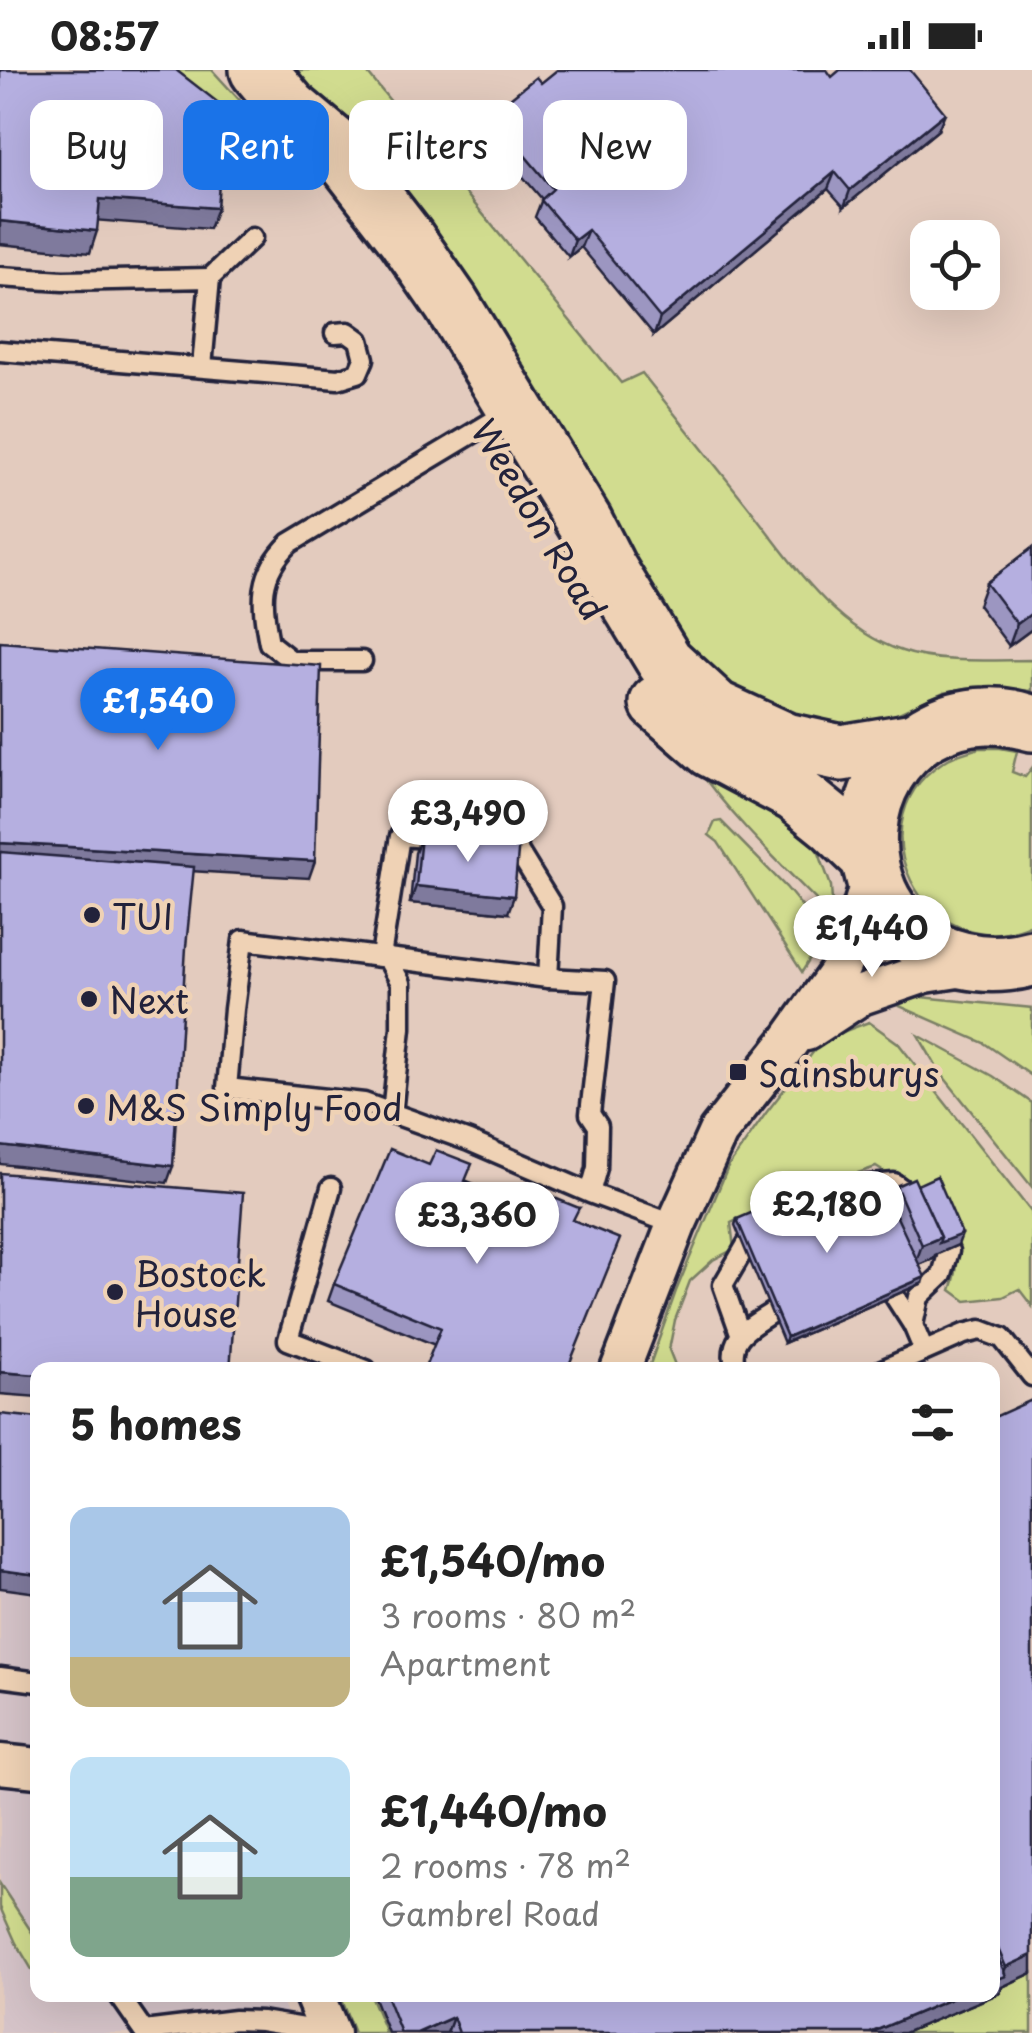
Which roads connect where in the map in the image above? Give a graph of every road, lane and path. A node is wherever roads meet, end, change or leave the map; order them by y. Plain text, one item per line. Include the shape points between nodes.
1 (274, 89) edge
2 (252, 238) dead end
3 (0, 276) edge
4 (210, 278) junction
5 (335, 333) dead end
6 (0, 351) edge
7 (202, 367) junction
8 (501, 417) junction
9 (362, 662) dead end
10 (1025, 718) edge
11 (915, 742) junction
12 (870, 866) junction
13 (383, 956) junction
14 (1016, 963) edge
15 (548, 978) junction
16 (789, 1042) junction
17 (399, 1116) junction
18 (330, 1188) dead end
19 (590, 1193) junction
20 (804, 1212) edge
21 (676, 1225) junction
22 (769, 1229) edge
23 (895, 1297) edge
24 (771, 1313) edge
25 (913, 1325) junction
26 (740, 1333) junction
27 (924, 1351) junction
28 (345, 1362) edge
29 (623, 1362) edge
30 (734, 1362) edge
31 (900, 1362) edge
32 (1032, 1376) edge
33 (0, 1677) edge
34 (30, 1681) edge
35 (0, 1764) edge
36 (30, 1767) edge
37 (124, 2002) edge
38 (317, 2002) edge
39 (240, 2027) edge
40 (156, 2031) edge
41 (330, 2033) edge

1 - 8 main road, Weedon Road via 380,242 431,337
2 - 4 lane
3 - 4 lane
4 - 7 lane
5 - 7 lane via 359,340 364,359 358,373 338,380
6 - 7 lane
8 - 9 lane via 274,558 262,606 270,642 292,660
8 - 11 main road, Weedon Road via 665,662 716,708 786,741 840,753
8 - 12 main road, Weedon Road via 637,682 711,749 796,794
10 - 11 main road via 960,719
11 - 12 main road via 876,793 867,831
12 - 14 main road via 884,904 926,946 954,959
12 - 16 street via 838,973
13 - 15 lane
13 - 15 lane via 400,836 514,844 552,906
13 - 17 lane via 401,983
13 - 17 lane via 243,940 227,1088 364,1103
14 - 16 street via 925,973 861,995
15 - 19 lane via 605,981 590,1114 598,1126
16 - 21 street via 718,1132
17 - 19 lane
18 - 28 lane via 288,1340
19 - 21 lane
20 - 25 lane via 858,1186 894,1183 916,1199 949,1252 942,1276 918,1297
21 - 29 street
22 - 26 lane via 752,1238 723,1285
23 - 25 lane
24 - 26 lane
25 - 27 lane
26 - 30 lane
27 - 31 lane
27 - 32 lane via 981,1330 1002,1338
33 - 34 lane
35 - 36 street
37 - 40 lane via 144,2031
38 - 41 street
39 - 40 lane
39 - 41 lane via 261,2021

